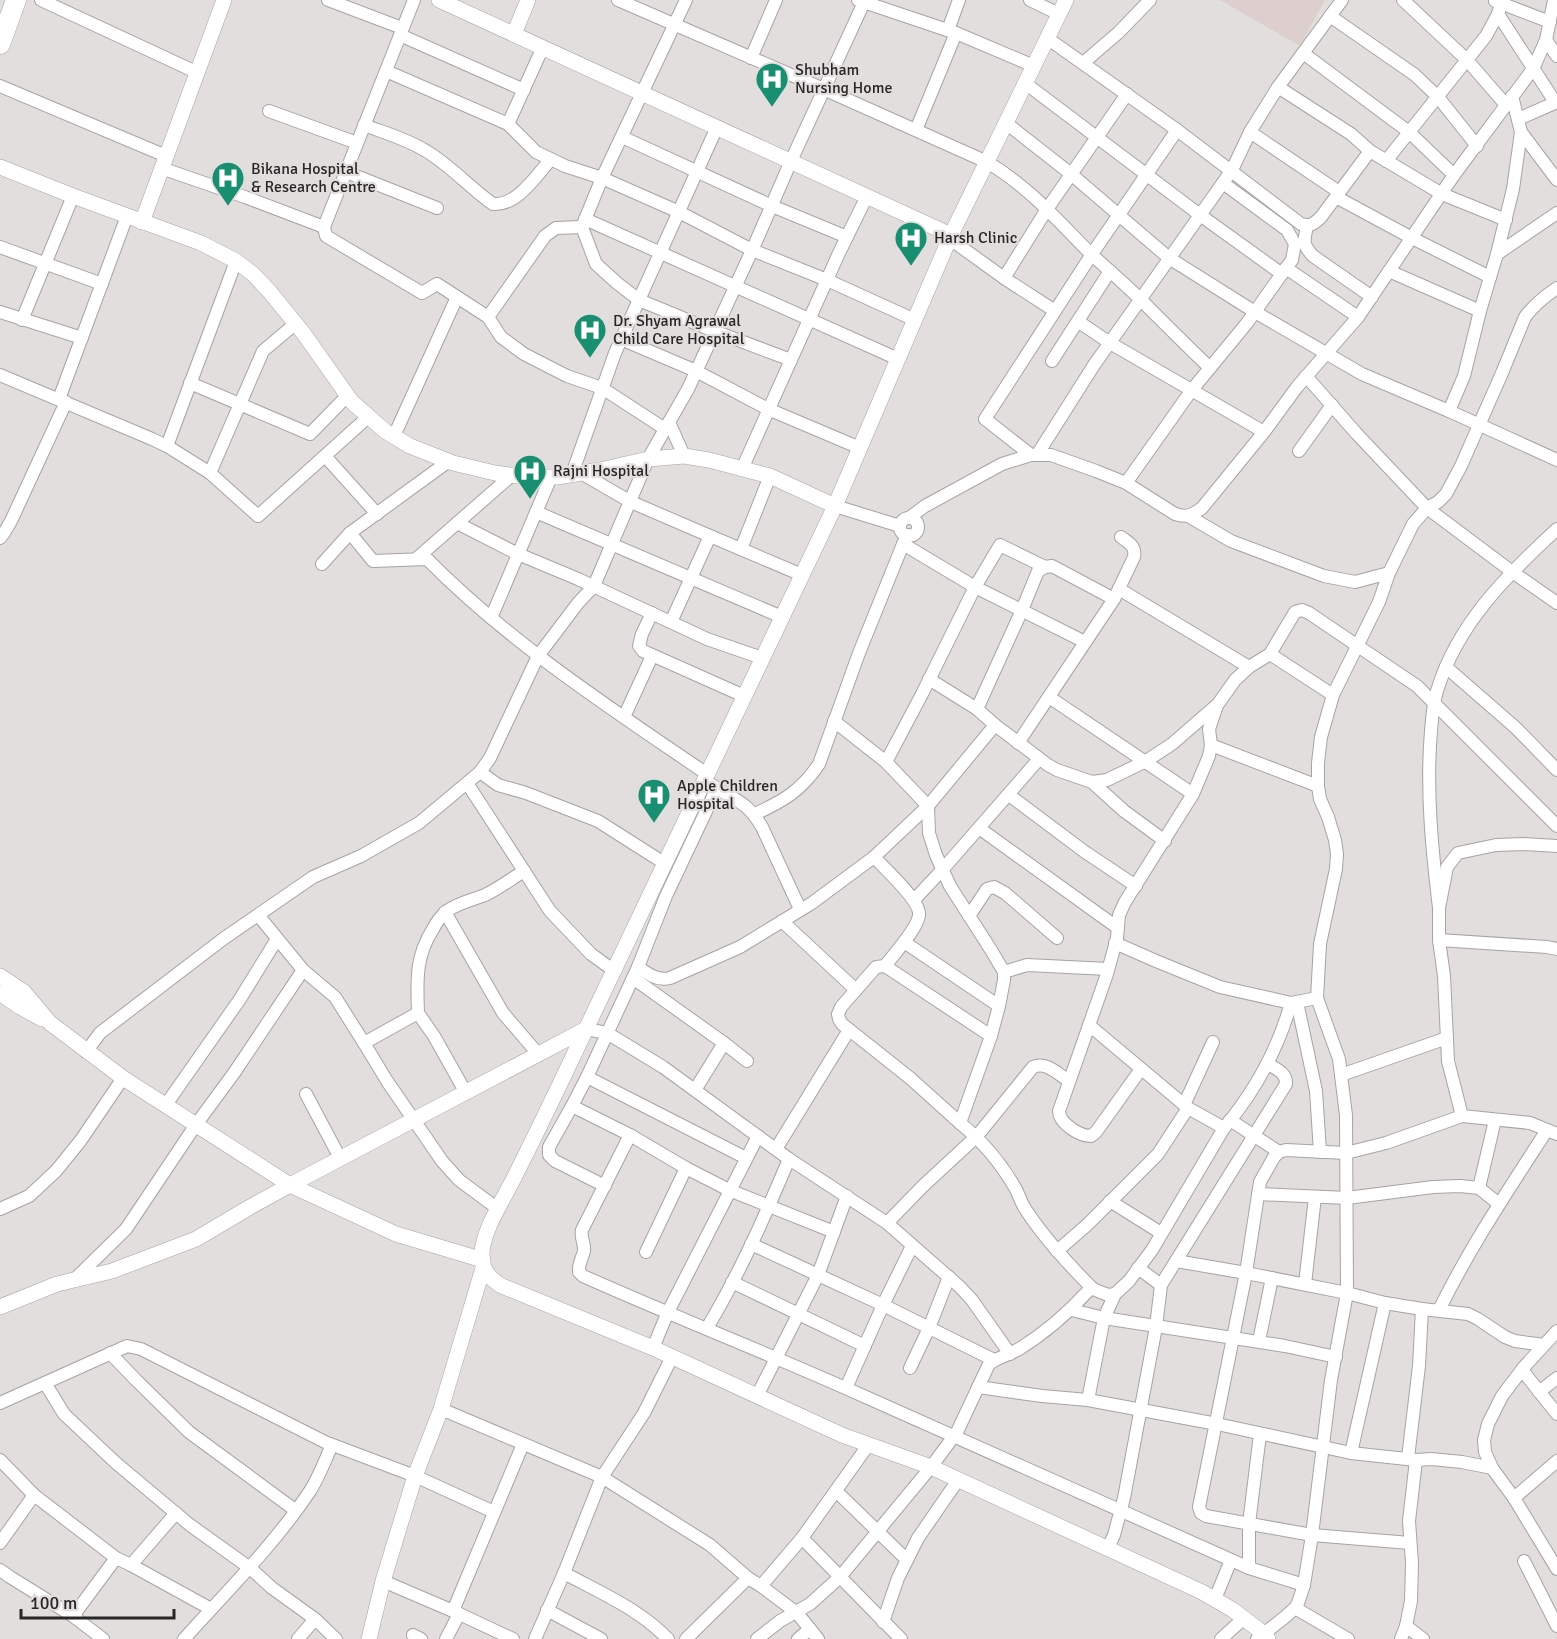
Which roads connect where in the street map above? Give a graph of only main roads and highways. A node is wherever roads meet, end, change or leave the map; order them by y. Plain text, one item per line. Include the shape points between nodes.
1 (4, 0) edge
2 (16, 0) edge
3 (0, 11) edge
4 (0, 44) edge

1 - 3 main road
2 - 4 main road

